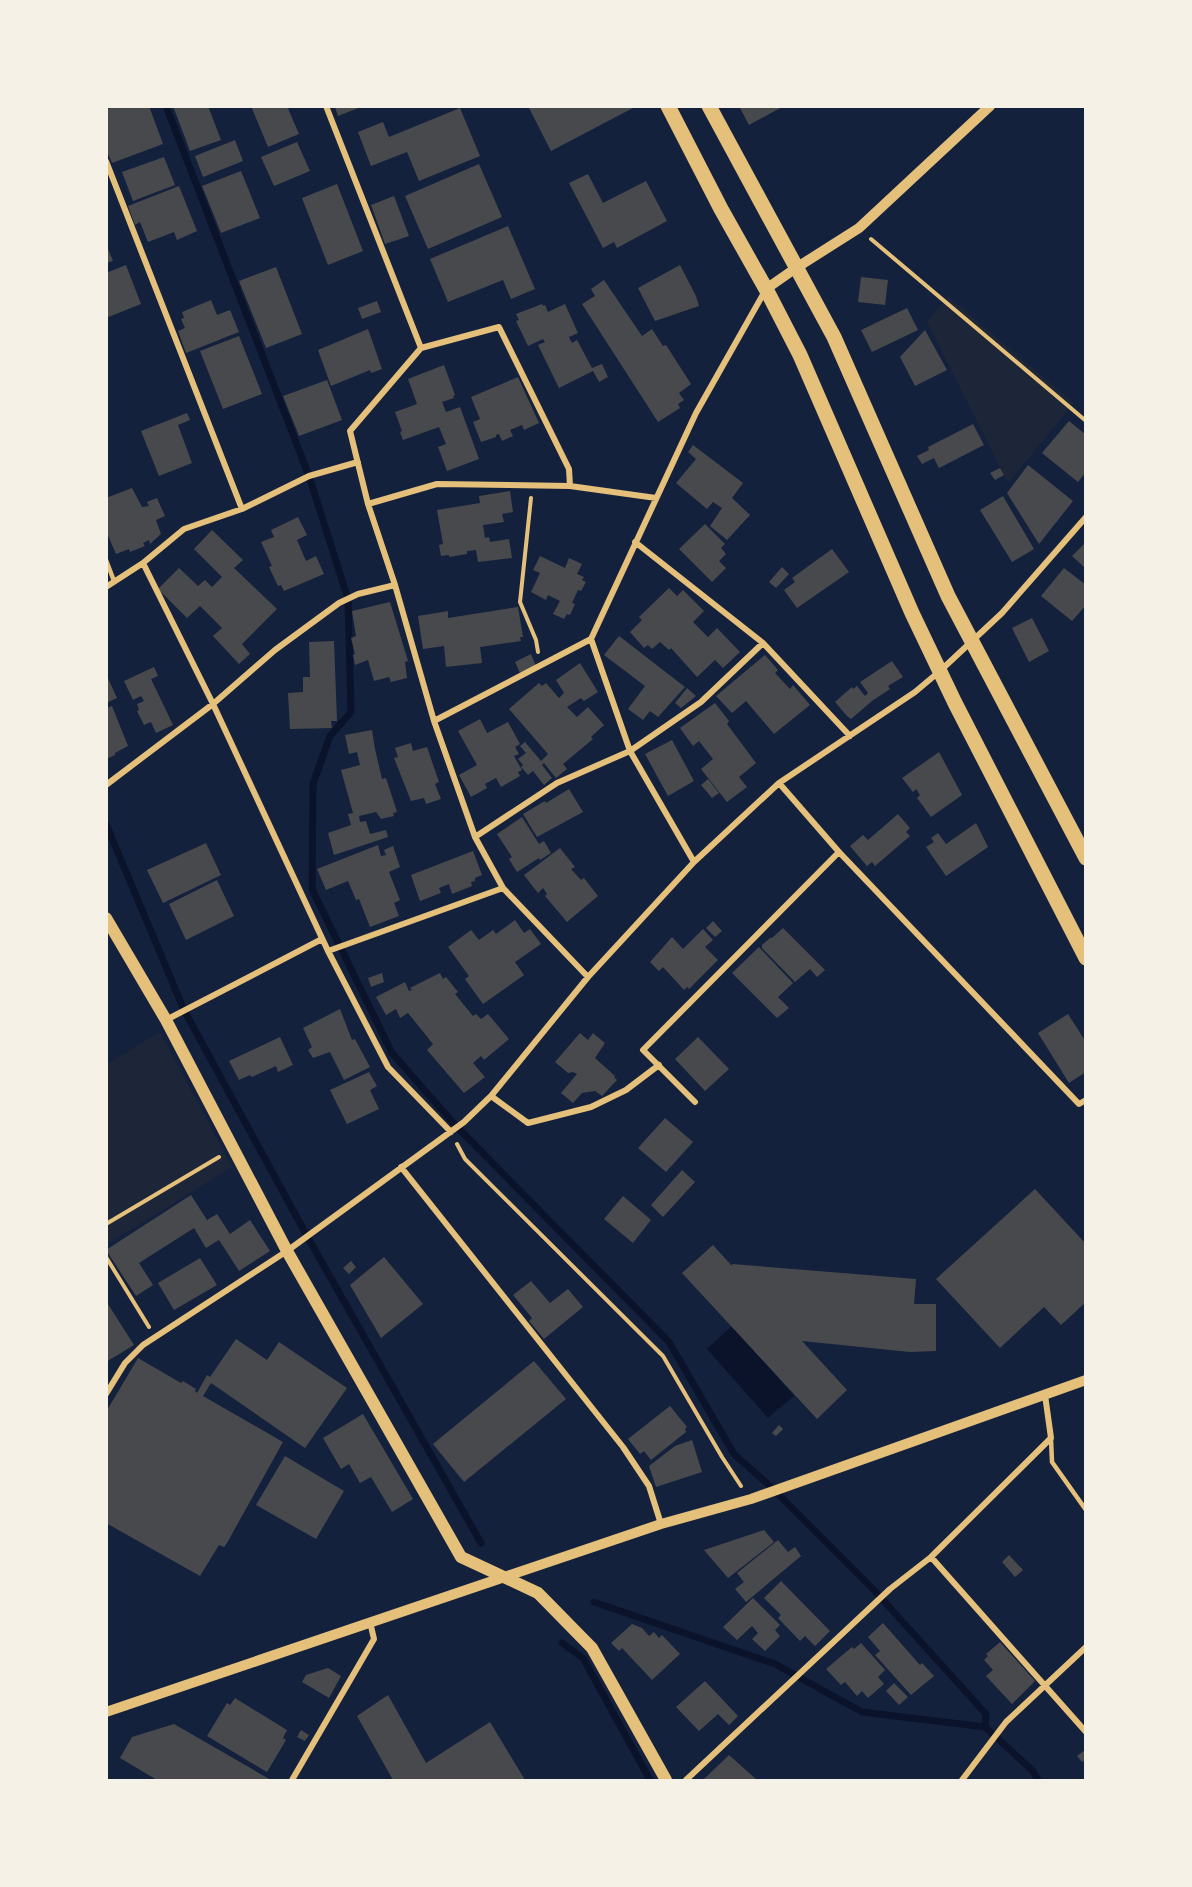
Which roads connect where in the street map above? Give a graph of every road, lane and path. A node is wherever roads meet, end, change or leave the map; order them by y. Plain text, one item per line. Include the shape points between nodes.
1 (326, 106) edge
2 (668, 106) edge
3 (709, 106) edge
4 (990, 106) edge
5 (106, 161) edge
6 (859, 228) junction
7 (796, 268) junction
8 (766, 289) junction
9 (421, 348) junction
10 (1086, 421) edge
11 (358, 462) junction
12 (532, 486) junction
13 (570, 486) junction
14 (656, 498) junction
15 (368, 504) junction
16 (242, 509) junction
17 (1086, 517) edge
18 (635, 542) junction
19 (106, 560) edge
20 (143, 563) junction
21 (114, 580) junction
22 (395, 585) junction
23 (106, 587) edge
24 (591, 639) junction
25 (973, 642) junction
26 (763, 643) junction
27 (539, 664) junction
28 (940, 671) junction
29 (213, 704) junction
30 (434, 721) junction
31 (850, 736) junction
32 (630, 751) junction
33 (109, 783) edge
34 (779, 783) junction
35 (475, 837) junction
36 (839, 852) junction
37 (1086, 858) edge
38 (694, 862) junction
39 (502, 888) junction
40 (106, 918) edge
41 (322, 939) junction
42 (328, 951) junction
43 (1086, 958) edge
44 (588, 977) junction
45 (166, 1020) junction
46 (659, 1065) junction
47 (491, 1096) junction
48 (1086, 1100) edge
49 (695, 1102) dead end
50 (451, 1132) junction
51 (235, 1149) junction
52 (401, 1167) junction
53 (106, 1224) edge
54 (287, 1251) junction
55 (106, 1257) edge
56 (155, 1338) junction
57 (1086, 1380) edge
58 (106, 1394) edge
59 (1045, 1395) junction
60 (1051, 1438) junction
61 (751, 1499) junction
62 (1086, 1510) edge
63 (661, 1524) junction
64 (931, 1557) junction
65 (503, 1578) junction
66 (370, 1621) junction
67 (1086, 1647) edge
68 (1045, 1686) junction
69 (106, 1712) edge
70 (1086, 1732) edge
71 (292, 1780) edge
72 (666, 1780) edge
73 (686, 1780) edge
74 (962, 1780) edge

1 - 9 street
2 - 8 main road
3 - 7 main road
4 - 6 street
5 - 16 street
6 - 7 street
6 - 10 path
7 - 8 street
7 - 25 main road via 834,337 948,596
8 - 14 street via 696,413
8 - 28 main road via 800,355
9 - 11 street via 350,430
9 - 13 street via 499,327 569,469
11 - 15 street
11 - 16 street via 301,480
12 - 13 street
12 - 15 street via 437,484
12 - 27 path via 520,602 536,640
13 - 14 street
14 - 18 street
15 - 22 street
16 - 20 street via 184,529
17 - 25 street
18 - 24 street
18 - 26 street
19 - 21 lane
20 - 21 street
20 - 29 street
21 - 23 street
22 - 29 street via 339,603 275,650
22 - 30 street
24 - 27 street
24 - 32 street
25 - 28 street
25 - 37 main road
26 - 31 street
26 - 32 street via 700,702
27 - 30 street
28 - 31 street
28 - 43 main road
29 - 33 street
29 - 41 street
30 - 35 street
31 - 34 street
32 - 35 street via 557,783
32 - 38 street
34 - 36 street
34 - 38 street
35 - 39 street
36 - 46 street via 643,1050
36 - 48 street via 1079,1104
38 - 44 street
39 - 42 street
39 - 44 street
40 - 45 main road
41 - 42 street
41 - 45 street
42 - 50 street via 388,1067
44 - 47 street
45 - 51 main road
46 - 47 street via 626,1090 591,1107 528,1123
46 - 49 street
47 - 50 street
50 - 52 street
50 - 61 path via 465,1159 663,1356
51 - 53 path
51 - 54 main road
52 - 54 street
52 - 63 street via 623,1447 649,1486
54 - 56 street
54 - 65 main road via 461,1557
55 - 56 path
56 - 58 street via 125,1363
57 - 59 street
59 - 60 street
59 - 61 street
60 - 62 lane via 1052,1462
60 - 64 street
61 - 63 street
63 - 65 street
64 - 68 street
64 - 73 street via 890,1589
65 - 66 street
65 - 72 main road via 538,1593 592,1648
66 - 69 street
66 - 71 street via 374,1639
67 - 68 street
68 - 70 street
68 - 74 street via 1006,1722

